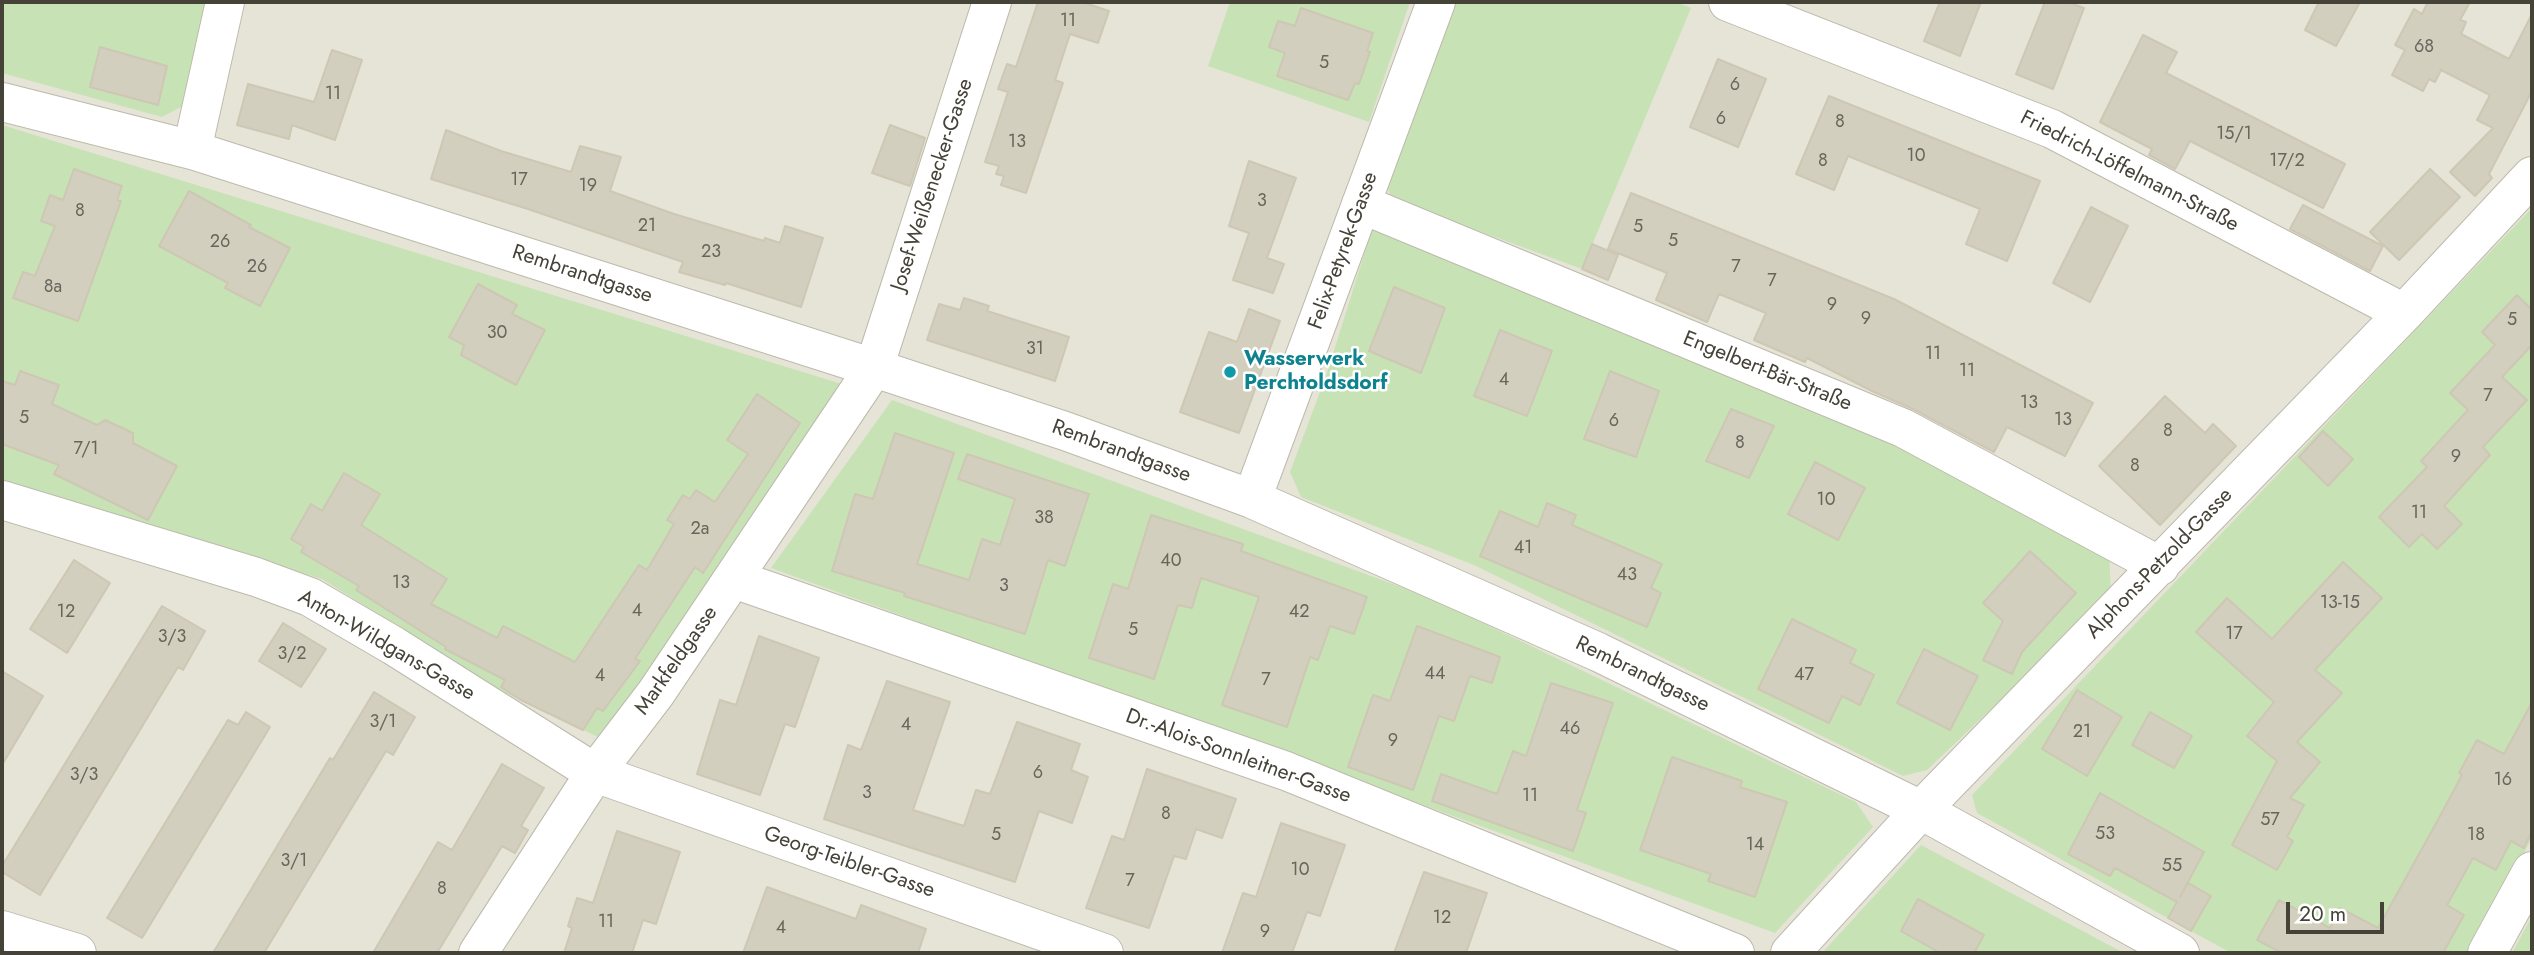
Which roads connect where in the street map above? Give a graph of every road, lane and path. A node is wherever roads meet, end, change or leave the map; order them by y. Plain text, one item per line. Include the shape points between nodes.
1 (225, 2) edge
2 (992, 2) edge
3 (1437, 2) edge
4 (1728, 2) edge
5 (2, 102) edge
6 (192, 150) junction
7 (2531, 182) edge
8 (1361, 204) junction
9 (2404, 313) junction
10 (874, 368) junction
11 (1252, 499) junction
12 (2, 500) edge
13 (2160, 566) junction
14 (734, 579) junction
15 (595, 773) junction
16 (1921, 810) junction
17 (2532, 871) edge
18 (2, 930) edge
19 (77, 953) edge
20 (478, 953) edge
21 (1104, 953) edge
22 (1735, 953) edge
23 (1790, 953) edge
24 (2180, 953) edge
25 (2487, 953) edge

1 - 6 street
2 - 10 street, Josef-Weißenecker-Gasse
3 - 8 street, Felix-Petyrek-Gasse
4 - 9 street, Friedrich-Löffelmann-Straße via 2052,129
5 - 6 street, Rembrandtgasse
6 - 10 street, Rembrandtgasse
7 - 9 street, Alphons-Petzold-Gasse
8 - 11 street, Felix-Petyrek-Gasse
8 - 13 street, Engelbert-Bär-Straße via 1903,428
9 - 13 street, Alphons-Petzold-Gasse
10 - 11 street, Rembrandtgasse
10 - 14 street, Markfeldgasse
11 - 16 street, Rembrandtgasse via 1598,652
12 - 15 street, Anton-Wildgans-Gasse via 310,597
13 - 16 street, Alphons-Petzold-Gasse
14 - 15 street, Markfeldgasse
14 - 22 street, Dr.-Alois-Sonnleitner-Gasse via 1286,771
15 - 20 street, Markfeldgasse
15 - 21 street, Georg-Teibler-Gasse
16 - 23 street, Alphons-Petzold-Gasse
16 - 24 street, Rembrandtgasse
17 - 25 street
18 - 19 street

